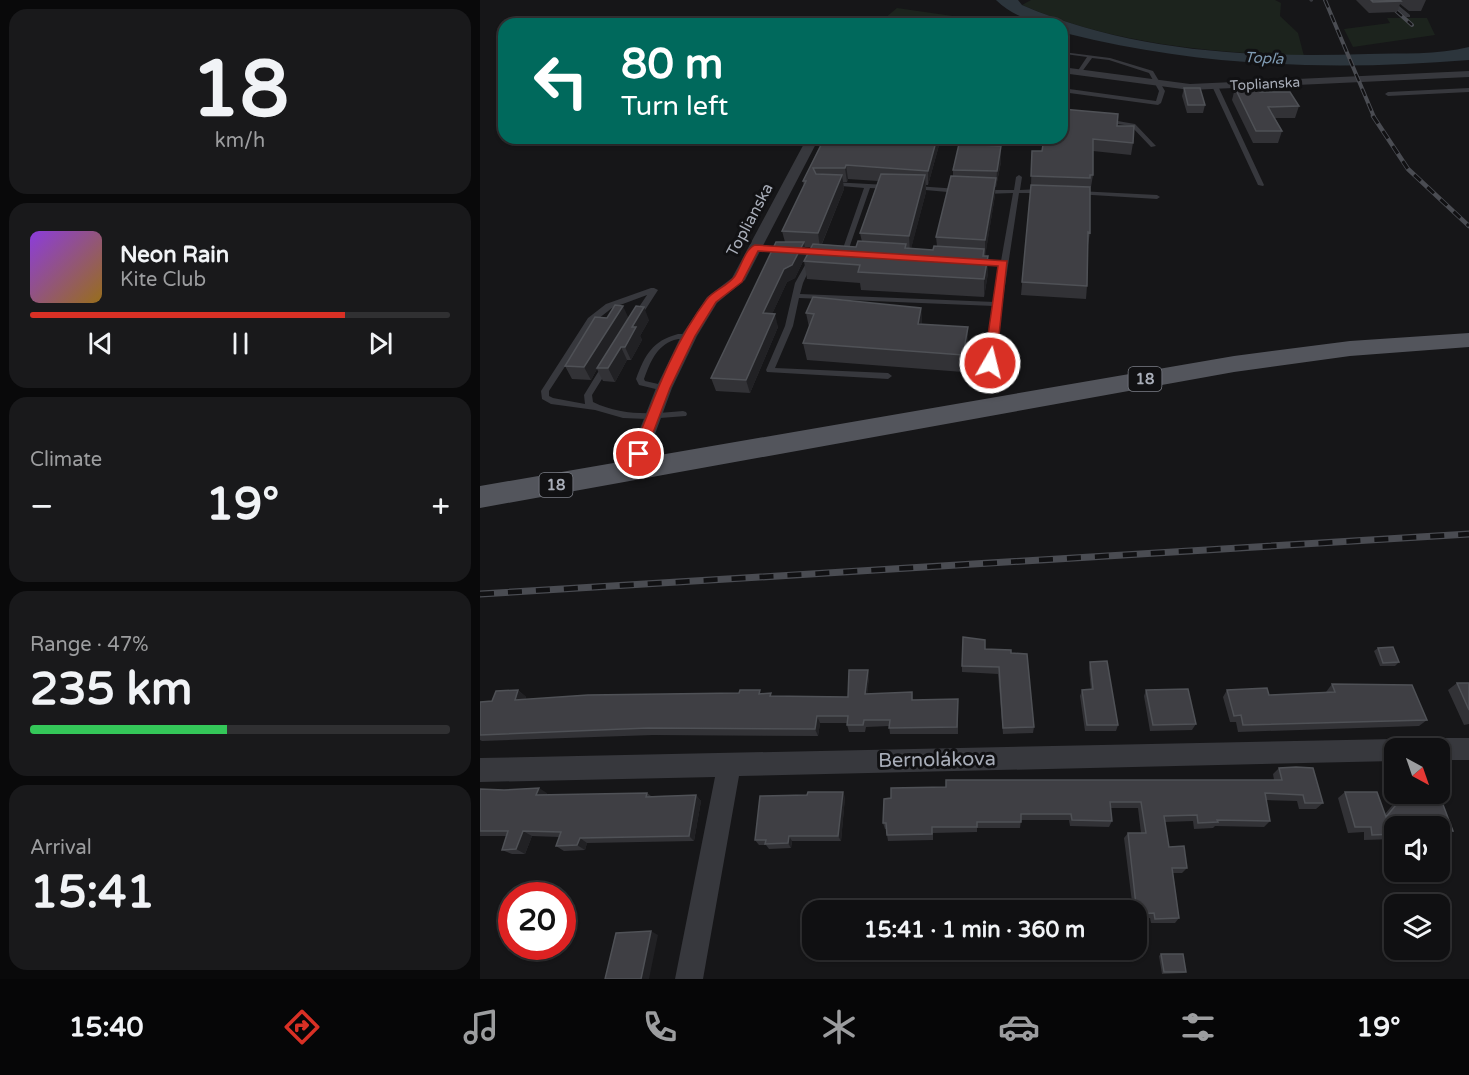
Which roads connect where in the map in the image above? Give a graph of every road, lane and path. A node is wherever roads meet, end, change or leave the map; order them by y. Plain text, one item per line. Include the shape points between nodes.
1 (1389, 0) edge
2 (1408, 16) dead end
3 (1068, 52) edge
4 (1091, 56) junction
5 (1068, 71) edge
6 (1079, 72) junction
7 (1469, 74) edge
8 (1157, 83) junction
9 (1215, 86) junction
10 (1469, 90) edge
11 (1068, 91) edge
12 (1388, 94) dead end
13 (1100, 120) edge
14 (810, 144) edge
15 (1153, 146) dead end
16 (1019, 177) dead end
17 (819, 184) edge
18 (1261, 185) dead end
19 (868, 186) junction
20 (892, 187) edge
21 (904, 188) edge
22 (964, 191) edge
23 (976, 191) edge
24 (1017, 192) junction
25 (1048, 192) edge
26 (1070, 193) edge
27 (1157, 197) dead end
28 (755, 248) junction
29 (786, 250) edge
30 (806, 251) edge
31 (834, 253) edge
32 (844, 254) junction
33 (856, 254) edge
34 (969, 261) edge
35 (1004, 263) junction
36 (796, 296) junction
37 (998, 304) junction
38 (630, 328) edge
39 (689, 336) junction
40 (1469, 340) edge
41 (612, 357) edge
42 (990, 363) dead end
43 (888, 376) dead end
44 (664, 388) junction
45 (598, 409) junction
46 (683, 414) dead end
47 (653, 417) junction
48 (632, 472) junction
49 (480, 497) edge
50 (1450, 749) edge
51 (1469, 749) edge
52 (1384, 750) edge
53 (729, 764) junction
54 (480, 770) edge
55 (689, 979) edge

1 - 2 lane
3 - 4 lane
4 - 6 lane
4 - 8 lane via 1151,72
5 - 6 street, Toplianska
6 - 8 street, Toplianska
7 - 9 street, Toplianska
8 - 9 street, Toplianska
8 - 11 lane via 1162,92 1158,103
9 - 18 lane
10 - 12 lane
13 - 15 lane via 1133,125
14 - 28 street, Toplianska
16 - 24 lane
17 - 19 lane
19 - 20 lane
19 - 32 lane
21 - 22 lane
23 - 24 lane
24 - 25 lane
24 - 35 lane
26 - 27 lane
28 - 29 lane
28 - 39 street, Toplianska via 738,280 712,300
30 - 36 lane via 814,252
31 - 32 lane
32 - 33 lane
34 - 35 lane
35 - 37 lane
36 - 37 lane
36 - 43 lane via 789,326 770,370
37 - 42 lane
38 - 45 lane via 654,290 609,306 591,320 546,391 545,397 551,401
39 - 44 street, Toplianska
39 - 44 lane via 672,336 659,343 643,372 642,383
40 - 48 main road, 18 via 1307,352
41 - 45 lane via 588,395 589,404
44 - 47 street, Toplianska
45 - 47 lane
46 - 47 lane
47 - 48 street, Toplianska
48 - 49 main road, 18
50 - 51 street
52 - 53 street, Bernolákova
53 - 54 street, Bernolákova
53 - 55 street

